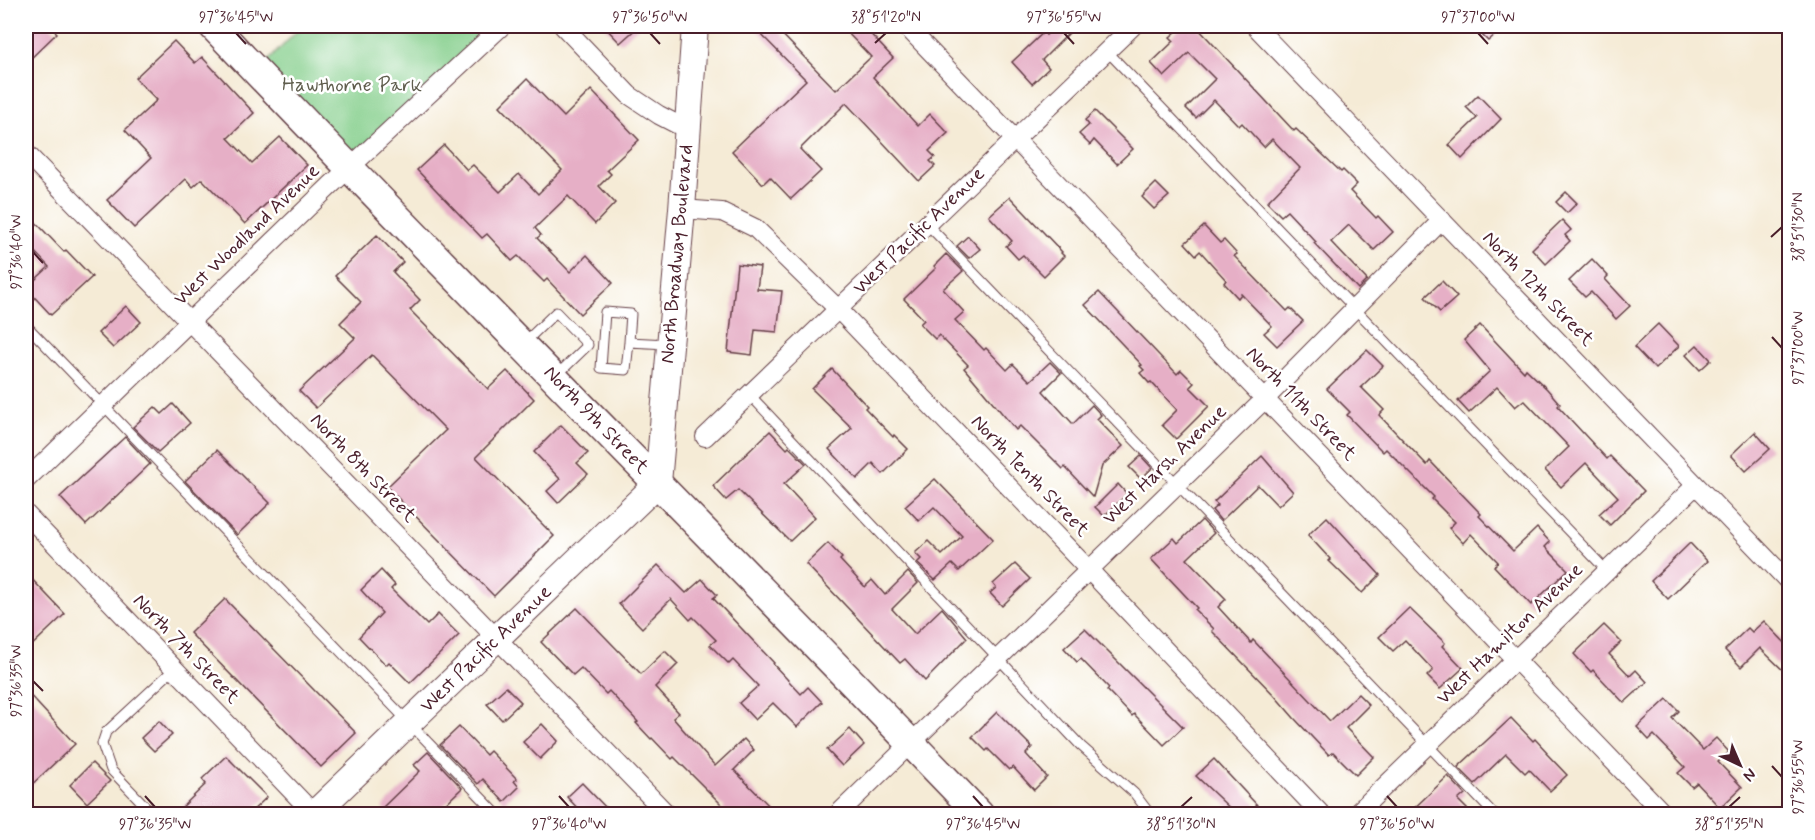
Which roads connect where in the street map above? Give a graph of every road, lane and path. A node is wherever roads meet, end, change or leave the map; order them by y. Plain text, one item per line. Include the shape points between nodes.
1 (213, 26) edge
2 (502, 26) edge
3 (563, 26) edge
4 (695, 26) edge
5 (906, 26) edge
6 (1133, 26) edge
7 (1255, 26) edge
8 (1107, 51) junction
9 (686, 129) junction
10 (1015, 139) junction
11 (26, 153) edge
12 (349, 169) junction
13 (682, 208) junction
14 (1442, 220) junction
15 (927, 224) junction
16 (838, 309) junction
17 (1353, 309) junction
18 (189, 322) junction
19 (26, 325) edge
20 (603, 340) junction
21 (629, 342) junction
22 (670, 344) junction
23 (522, 345) junction
24 (588, 345) junction
25 (555, 378) junction
26 (749, 394) junction
27 (1265, 399) junction
28 (103, 406) junction
29 (705, 437) dead end
30 (26, 480) edge
31 (658, 483) junction
32 (1178, 484) junction
33 (1695, 486) junction
34 (26, 514) edge
35 (1089, 570) junction
36 (1607, 571) junction
37 (1790, 583) edge
38 (496, 638) junction
39 (998, 659) junction
40 (1515, 660) junction
41 (174, 669) junction
42 (409, 723) junction
43 (911, 743) junction
44 (1427, 745) junction
45 (153, 814) edge
46 (314, 814) edge
47 (497, 814) edge
48 (667, 814) edge
49 (838, 814) edge
50 (980, 814) edge
51 (1150, 814) edge
52 (1320, 814) edge
53 (1356, 814) edge
54 (1494, 814) edge
55 (1664, 814) edge

1 - 12 main road, North 9th Street
2 - 12 street, West Woodland Avenue
3 - 9 street via 629,94
4 - 9 main road, North Broadway Boulevard
5 - 10 street, North 11th Street
6 - 8 street, West Pacific Avenue
7 - 14 street, North 12th Street
8 - 10 street, West Pacific Avenue
8 - 17 lane
9 - 13 main road, North Broadway Boulevard
10 - 15 street, West Pacific Avenue
10 - 27 street, North 11th Street
11 - 18 street, North 8th Street
12 - 18 street, West Woodland Avenue
12 - 23 main road, North 9th Street
13 - 16 street, North Tenth Street via 722,212 755,228
13 - 22 main road, North Broadway Boulevard
14 - 17 street, West Harsh Avenue
14 - 33 street, North 12th Street
15 - 16 street, West Pacific Avenue
15 - 32 lane
16 - 26 street, West Pacific Avenue
16 - 35 street, North Tenth Street
17 - 27 street, West Harsh Avenue
17 - 36 lane
18 - 28 street, West Woodland Avenue
18 - 38 street, North 8th Street
19 - 28 lane
20 - 21 lane via 601,368 626,370
20 - 21 lane via 605,312 631,314
20 - 24 lane
21 - 22 lane
22 - 31 main road, North Broadway Boulevard
23 - 24 lane via 556,312
23 - 25 main road, North 9th Street
24 - 25 lane
25 - 31 main road, North 9th Street
26 - 29 street, West Pacific Avenue
26 - 39 lane
27 - 32 street, West Harsh Avenue
27 - 40 street, North 11th Street
28 - 30 street, West Woodland Avenue
28 - 42 lane
31 - 38 main road, West Pacific Avenue
31 - 43 main road, North 9th Street
32 - 35 street, West Harsh Avenue
32 - 44 lane
33 - 36 street, West Hamilton Avenue
33 - 37 street, North 12th Street
34 - 41 street, North 7th Street
35 - 39 street, West Harsh Avenue
35 - 52 street, North Tenth Street
36 - 40 street, West Hamilton Avenue
38 - 42 main road, West Pacific Avenue
38 - 48 street, North 8th Street
39 - 43 street, West Harsh Avenue
39 - 51 lane via 1081,746 1134,793
40 - 44 street, West Hamilton Avenue
40 - 55 street, North 11th Street
41 - 45 lane via 106,732 102,744 111,770
41 - 46 street, North 7th Street
42 - 46 main road, West Pacific Avenue
42 - 47 lane
43 - 49 street, West Harsh Avenue
43 - 50 main road, North 9th Street
44 - 53 street, West Hamilton Avenue
44 - 54 lane

